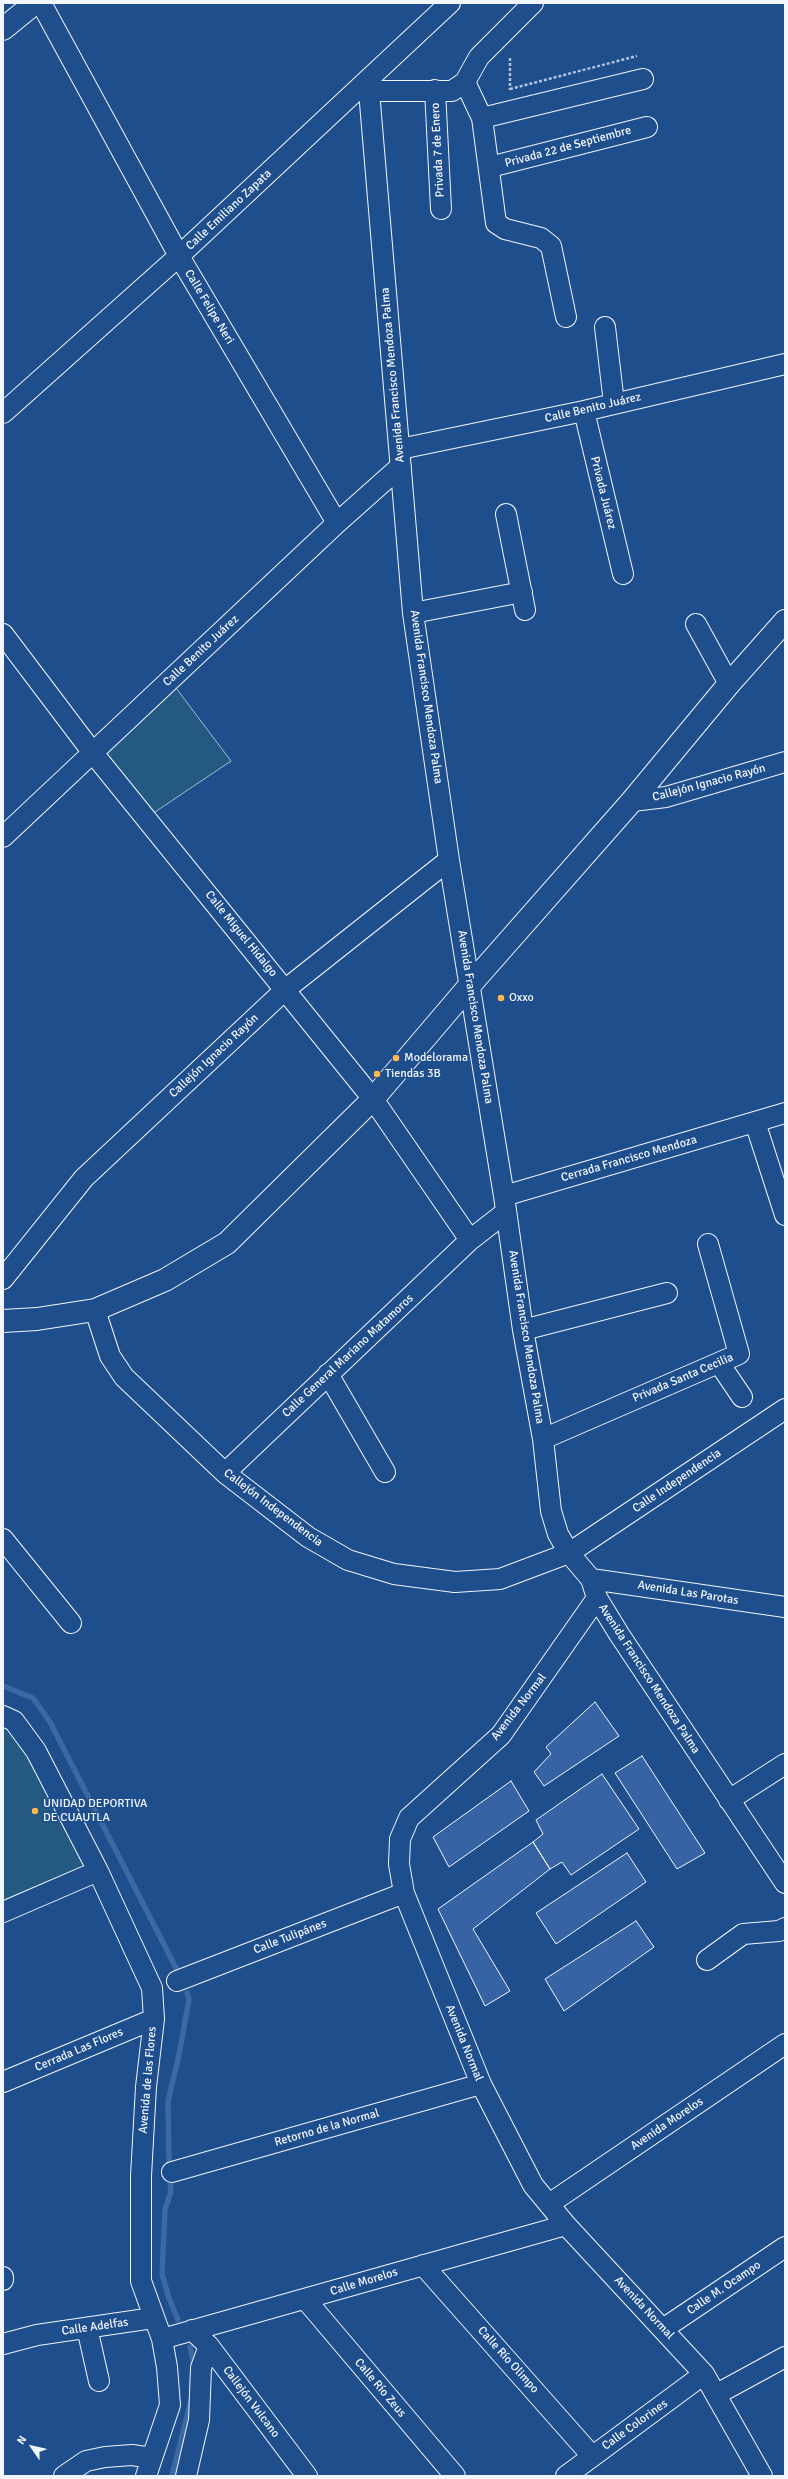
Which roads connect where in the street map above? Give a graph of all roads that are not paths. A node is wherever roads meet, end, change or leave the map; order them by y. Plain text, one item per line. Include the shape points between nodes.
1 (35, 3) edge
2 (41, 3) edge
3 (450, 3) edge
4 (533, 3) edge
5 (3, 29) edge
6 (643, 79) dead end
7 (465, 82) junction
8 (366, 88) junction
9 (435, 90) junction
10 (482, 118) junction
11 (647, 127) dead end
12 (490, 168) junction
13 (441, 209) dead end
14 (179, 256) junction
15 (566, 317) dead end
16 (605, 327) dead end
17 (785, 364) edge
18 (614, 403) junction
19 (584, 411) junction
20 (3, 413) edge
21 (401, 458) junction
22 (506, 514) dead end
23 (337, 523) junction
24 (623, 574) dead end
25 (414, 613) junction
26 (785, 621) edge
27 (696, 624) dead end
28 (3, 634) edge
29 (729, 684) junction
30 (93, 753) junction
31 (785, 762) edge
32 (632, 801) junction
33 (3, 837) edge
34 (449, 860) junction
35 (470, 985) junction
36 (286, 989) junction
37 (373, 1099) junction
38 (785, 1113) edge
39 (755, 1122) junction
40 (505, 1204) junction
41 (785, 1215) edge
42 (470, 1240) junction
43 (708, 1244) dead end
44 (3, 1279) edge
45 (667, 1293) dead end
46 (95, 1310) junction
47 (3, 1322) edge
48 (523, 1330) junction
49 (719, 1363) junction
50 (328, 1374) junction
51 (742, 1397) dead end
52 (785, 1409) edge
53 (543, 1439) junction
54 (385, 1472) dead end
55 (225, 1473) junction
56 (3, 1539) edge
57 (569, 1553) junction
58 (591, 1579) junction
59 (596, 1598) junction
60 (785, 1607) edge
61 (71, 1623) dead end
62 (3, 1716) edge
63 (785, 1764) edge
64 (729, 1800) junction
65 (98, 1871) junction
66 (785, 1883) edge
67 (404, 1893) junction
68 (3, 1912) edge
69 (785, 1928) edge
70 (707, 1960) dead end
71 (177, 1981) dead end
72 (154, 2019) junction
73 (785, 2044) edge
74 (3, 2082) edge
75 (481, 2084) junction
76 (172, 2172) dead end
77 (549, 2204) junction
78 (566, 2224) junction
79 (785, 2247) edge
80 (423, 2265) junction
81 (306, 2300) junction
82 (153, 2318) junction
83 (87, 2328) junction
84 (663, 2328) junction
85 (176, 2335) junction
86 (3, 2344) edge
87 (210, 2346) junction
88 (785, 2357) edge
89 (704, 2374) junction
90 (99, 2381) dead end
91 (717, 2394) junction
92 (592, 2456) junction
93 (149, 2467) edge
94 (753, 2473) edge
95 (64, 2476) edge
96 (186, 2476) edge
97 (307, 2476) edge
98 (454, 2476) edge
99 (566, 2476) edge

1 - 5 main road
2 - 14 street, Calle Felipe Neri
3 - 8 street, Calle Emiliano Zapata
4 - 7 street via 479,57
6 - 10 street
7 - 9 street via 452,91
7 - 10 street
8 - 9 street
8 - 14 street, Calle Emiliano Zapata
8 - 21 street, Avenida Francisco Mendoza Palma
9 - 13 street, Privada 7 de Enero
10 - 12 street
11 - 12 street, Privada 22 de Septiembre
12 - 15 street via 496,223 505,229 541,238 551,246
14 - 20 street, Calle Emiliano Zapata
14 - 23 street, Calle Felipe Neri
16 - 18 street
17 - 18 street, Calle Benito Juárez
18 - 19 street, Calle Benito Juárez
19 - 21 street, Calle Benito Juárez
19 - 24 street, Privada Juárez
21 - 23 street, Calle Benito Juárez
21 - 25 street, Avenida Francisco Mendoza Palma
22 - 25 street via 523,601
23 - 30 street, Calle Benito Juárez
25 - 34 street, Avenida Francisco Mendoza Palma
26 - 29 main road
27 - 29 street
28 - 30 street, Calle Miguel Hidalgo
29 - 32 main road
30 - 33 street, Calle Benito Juárez
30 - 36 street, Calle Miguel Hidalgo
31 - 32 street, Callejón Ignacio Rayón via 666,797
32 - 35 main road
34 - 35 street, Avenida Francisco Mendoza Palma
34 - 36 street, Callejón Ignacio Rayón
35 - 37 main road
35 - 40 street, Avenida Francisco Mendoza Palma
36 - 37 street, Calle Miguel Hidalgo
36 - 44 street, Callejón Ignacio Rayón via 84,1178
37 - 42 street, Calle Miguel Hidalgo
37 - 46 main road via 227,1243 165,1280
38 - 39 street, Cerrada Francisco Mendoza
39 - 40 street, Cerrada Francisco Mendoza
39 - 41 street
40 - 42 street, Calle General Mariano Matamoros
40 - 48 street, Avenida Francisco Mendoza Palma
42 - 50 street, Calle General Mariano Matamoros
43 - 49 street, Privada Santa Cecilia via 739,1354
45 - 48 street
46 - 47 main road
46 - 55 street, Callejón Independencia via 110,1356 124,1377
48 - 53 street, Avenida Francisco Mendoza Palma
49 - 51 street
49 - 53 street, Privada Santa Cecilia
50 - 54 street
50 - 55 street, Calle General Mariano Matamoros
52 - 57 street, Calle Independencia
53 - 57 street, Avenida Francisco Mendoza Palma via 551,1511 558,1534
55 - 57 street, Callejón Independencia via 308,1537 348,1560 394,1574 455,1582 500,1579
56 - 61 street
57 - 58 street, Avenida Francisco Mendoza Palma
58 - 59 street, Avenida Francisco Mendoza Palma
58 - 60 street, Avenida Las Parotas
59 - 64 street, Avenida Francisco Mendoza Palma
59 - 67 street, Avenida Normal via 501,1735 409,1818 400,1839 399,1864
62 - 65 street, Avenida de las Flores via 14,1721 36,1751
63 - 64 street
64 - 66 street, Avenida Francisco Mendoza Palma
65 - 68 street
65 - 72 street, Avenida de las Flores via 152,1988
67 - 71 street, Calle Tulipánes
67 - 75 street, Avenida Normal
69 - 70 street via 779,1931 743,1934
72 - 74 street, Cerrada Las Flores
72 - 82 street, Avenida de las Flores via 146,2088 141,2176 141,2281
73 - 77 street, Avenida Morelos
75 - 76 street, Retorno de la Normal
75 - 77 street, Avenida Normal via 533,2185
77 - 78 street, Avenida Normal
78 - 80 street, Calle Morelos
78 - 84 street, Avenida Normal
79 - 84 street, Calle M. Ocampo
80 - 81 street, Calle Morelos
80 - 92 street, Calle Río Olimpo
81 - 85 street, Calle Morelos
81 - 98 street, Calle Río Zeus
82 - 83 street, Calle Adelfas
82 - 85 street, Avenida de las Flores
83 - 86 street, Calle Adelfas via 37,2335
83 - 90 street
84 - 89 street, Avenida Normal
85 - 87 street, Callejón Vulcano
85 - 93 street, Avenida de las Flores via 170,2405
87 - 96 street via 201,2368 199,2420
87 - 97 street, Callejón Vulcano
88 - 91 street
89 - 91 street, Avenida Normal
89 - 92 street, Calle Colorines
91 - 94 street, Avenida Normal
92 - 99 street, Calle Colorines
93 - 95 street via 132,2455 105,2457 86,2461

